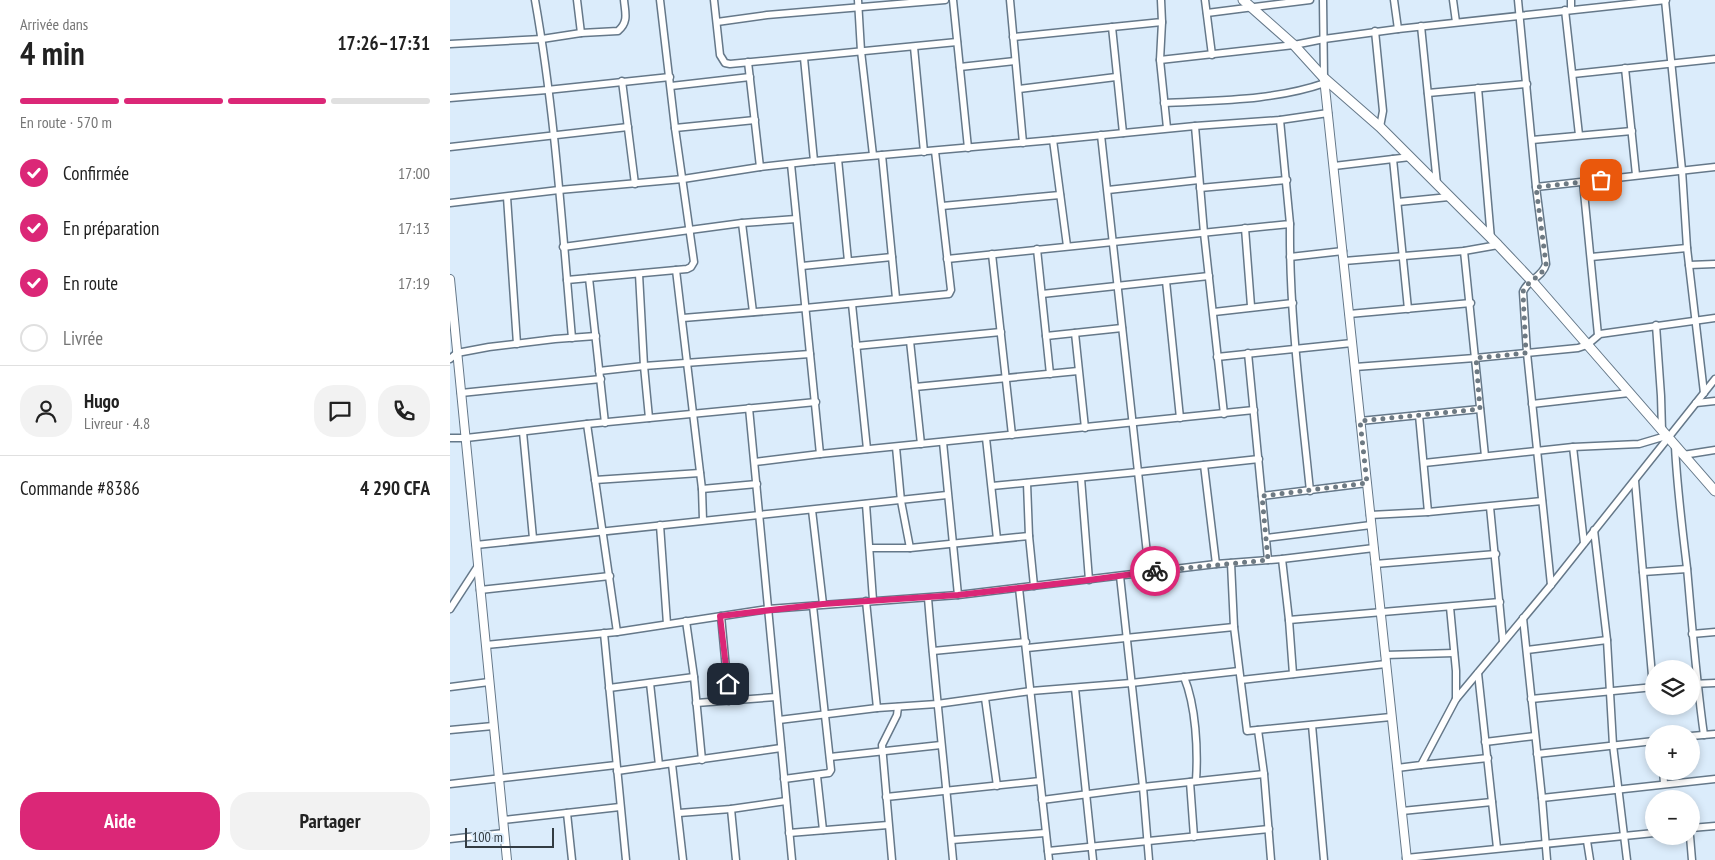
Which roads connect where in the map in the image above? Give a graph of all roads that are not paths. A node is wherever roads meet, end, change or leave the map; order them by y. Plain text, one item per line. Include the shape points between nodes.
1 (535, 0) edge
2 (577, 0) edge
3 (624, 0) edge
4 (660, 0) edge
5 (714, 0) edge
6 (858, 0) edge
7 (945, 0) edge
8 (953, 0) edge
9 (1010, 0) edge
10 (1161, 0) edge
11 (1205, 0) edge
12 (1243, 0) edge
13 (1310, 0) edge
14 (1322, 0) edge
15 (1394, 0) edge
16 (1453, 0) edge
17 (1518, 0) edge
18 (1571, 0) edge
19 (1665, 0) edge
20 (1620, 3) edge
21 (858, 8) junction
22 (1252, 8) junction
23 (1568, 10) junction
24 (1207, 13) junction
25 (1520, 15) junction
26 (717, 22) junction
27 (1162, 22) junction
28 (1456, 22) junction
29 (1421, 26) junction
30 (1112, 27) junction
31 (1398, 28) junction
32 (1375, 31) junction
33 (581, 33) junction
34 (1013, 37) junction
35 (1324, 38) junction
36 (542, 39) junction
37 (957, 42) junction
38 (450, 44) edge
39 (1294, 45) junction
40 (914, 47) junction
41 (861, 51) junction
42 (1212, 55) junction
43 (804, 58) junction
44 (1715, 59) edge
45 (1160, 60) junction
46 (1015, 61) junction
47 (748, 62) junction
48 (1672, 64) junction
49 (960, 67) junction
50 (1625, 68) junction
51 (1572, 74) junction
52 (670, 76) junction
53 (750, 77) junction
54 (1116, 77) junction
55 (1325, 80) junction
56 (622, 81) junction
57 (1527, 84) junction
58 (671, 86) junction
59 (1478, 88) junction
60 (548, 90) junction
61 (1018, 90) junction
62 (1428, 92) junction
63 (450, 98) edge
64 (1164, 103) junction
65 (1328, 113) junction
66 (755, 120) junction
67 (1280, 120) junction
68 (1195, 126) junction
69 (628, 127) junction
70 (1380, 127) junction
71 (675, 128) junction
72 (1167, 128) junction
73 (1632, 130) junction
74 (1123, 133) junction
75 (1101, 135) junction
76 (555, 136) junction
77 (1579, 136) junction
78 (1053, 140) junction
79 (1532, 140) junction
80 (1023, 143) junction
81 (450, 147) edge
82 (968, 148) junction
83 (935, 151) junction
84 (924, 152) junction
85 (882, 155) junction
86 (873, 156) junction
87 (1410, 157) junction
88 (838, 159) junction
89 (1392, 159) junction
90 (814, 161) junction
91 (791, 164) junction
92 (1334, 166) junction
93 (760, 167) junction
94 (1715, 167) edge
95 (1682, 170) junction
96 (1636, 175) junction
97 (682, 179) junction
98 (1199, 180) junction
99 (1287, 180) junction
100 (1583, 182) junction
101 (635, 184) junction
102 (1437, 184) junction
103 (1536, 187) junction
104 (1200, 188) junction
105 (560, 190) junction
106 (1108, 190) junction
107 (1060, 195) junction
108 (507, 197) junction
109 (1450, 197) junction
110 (1398, 202) junction
111 (450, 203) edge
112 (942, 206) junction
113 (796, 219) junction
114 (742, 223) junction
115 (1290, 224) junction
116 (1245, 228) junction
117 (690, 230) junction
118 (1204, 232) junction
119 (1113, 242) junction
120 (1495, 242) junction
121 (1066, 246) junction
122 (563, 247) junction
123 (1687, 248) junction
124 (1037, 249) junction
125 (1343, 251) junction
126 (1464, 251) junction
127 (992, 254) junction
128 (1403, 256) junction
129 (892, 257) junction
130 (1290, 257) junction
131 (1591, 257) junction
132 (947, 259) junction
133 (848, 261) junction
134 (1344, 261) junction
135 (1715, 264) edge
136 (802, 266) junction
137 (1690, 266) junction
138 (676, 270) junction
139 (639, 274) junction
140 (1209, 276) junction
141 (589, 278) junction
142 (450, 279) edge
143 (567, 280) junction
144 (1166, 281) junction
145 (1532, 281) junction
146 (1118, 286) junction
147 (1042, 294) junction
148 (896, 298) junction
149 (1293, 303) junction
150 (1471, 303) junction
151 (852, 304) junction
152 (1251, 306) junction
153 (805, 308) junction
154 (1408, 309) junction
155 (452, 312) edge
156 (753, 312) junction
157 (1214, 312) junction
158 (1349, 314) junction
159 (683, 318) junction
160 (1715, 318) edge
161 (1695, 320) junction
162 (1656, 326) junction
163 (1122, 328) junction
164 (1001, 332) junction
165 (1075, 333) junction
166 (1598, 335) junction
167 (596, 336) junction
168 (1046, 336) junction
169 (572, 338) junction
170 (910, 342) junction
171 (1352, 343) junction
172 (516, 344) junction
173 (1587, 345) junction
174 (856, 346) junction
175 (1296, 349) junction
176 (1248, 353) junction
177 (1526, 353) junction
178 (457, 354) junction
179 (810, 354) junction
180 (1218, 357) junction
181 (1476, 358) junction
182 (450, 360) edge
183 (687, 363) junction
184 (644, 366) junction
185 (1355, 367) junction
186 (599, 371) junction
187 (1078, 371) junction
188 (1050, 374) junction
189 (1006, 378) junction
190 (601, 379) junction
191 (1715, 379) edge
192 (915, 387) junction
193 (461, 393) junction
194 (1629, 393) junction
195 (1704, 393) junction
196 (1715, 401) edge
197 (816, 402) junction
198 (1696, 403) junction
199 (1532, 404) junction
200 (748, 408) junction
201 (1480, 409) junction
202 (1254, 410) junction
203 (1224, 414) junction
204 (693, 415) junction
205 (1419, 415) junction
206 (649, 418) junction
207 (1180, 418) junction
208 (1360, 421) junction
209 (605, 422) junction
210 (1133, 423) junction
211 (588, 424) junction
212 (1085, 428) junction
213 (523, 432) junction
214 (1012, 435) junction
215 (1665, 435) junction
216 (450, 438) edge
217 (466, 438) junction
218 (986, 438) junction
219 (943, 442) junction
220 (921, 444) junction
221 (1675, 446) junction
222 (896, 447) junction
223 (1573, 448) junction
224 (867, 450) junction
225 (1715, 450) edge
226 (1537, 451) junction
227 (820, 454) junction
228 (1683, 455) junction
229 (1485, 456) junction
230 (1259, 459) junction
231 (754, 462) junction
232 (1424, 463) junction
233 (1204, 465) junction
234 (1138, 472) junction
235 (700, 473) junction
236 (1081, 478) junction
237 (596, 480) junction
238 (1635, 481) junction
239 (1027, 483) junction
240 (1367, 483) junction
241 (757, 484) junction
242 (992, 486) junction
243 (702, 490) junction
244 (1310, 491) junction
245 (1715, 491) edge
246 (947, 495) junction
247 (1262, 496) junction
248 (902, 501) junction
249 (1542, 501) junction
250 (866, 504) junction
251 (1490, 507) junction
252 (812, 510) junction
253 (1428, 512) junction
254 (1370, 515) junction
255 (759, 516) junction
256 (703, 520) junction
257 (660, 525) junction
258 (1371, 525) junction
259 (1594, 530) junction
260 (604, 532) junction
261 (1029, 536) junction
262 (533, 538) junction
263 (1266, 538) junction
264 (997, 539) junction
265 (953, 542) junction
266 (1584, 543) junction
267 (476, 545) junction
268 (870, 548) junction
269 (910, 548) junction
270 (1374, 548) junction
271 (1496, 554) junction
272 (1282, 559) junction
273 (1268, 560) junction
274 (1231, 563) junction
275 (1216, 564) junction
276 (1376, 564) junction
277 (478, 566) junction
278 (1687, 569) junction
279 (1149, 572) junction
280 (1643, 572) junction
281 (610, 576) junction
282 (1120, 576) junction
283 (1089, 580) junction
284 (1551, 585) junction
285 (1034, 586) junction
286 (1019, 588) junction
287 (480, 590) junction
288 (958, 595) junction
289 (928, 598) junction
290 (870, 601) junction
291 (1500, 602) junction
292 (823, 604) junction
293 (813, 606) junction
294 (1450, 607) junction
295 (450, 609) edge
296 (768, 609) junction
297 (1381, 612) junction
298 (720, 616) junction
299 (1522, 618) junction
300 (1289, 620) junction
301 (686, 621) junction
302 (667, 624) junction
303 (1234, 627) junction
304 (617, 632) junction
305 (1715, 632) edge
306 (604, 633) junction
307 (1692, 634) junction
308 (1126, 638) junction
309 (1607, 640) junction
310 (1504, 641) junction
311 (486, 645) junction
312 (1026, 645) junction
313 (1527, 650) junction
314 (932, 651) junction
315 (1454, 653) junction
316 (1385, 655) junction
317 (1651, 660) edge
318 (1693, 660) edge
319 (1386, 664) junction
320 (1239, 671) junction
321 (1478, 673) junction
322 (1293, 674) junction
323 (694, 677) junction
324 (1184, 678) junction
325 (1241, 680) junction
326 (489, 682) junction
327 (650, 683) junction
328 (1715, 683) edge
329 (1131, 684) junction
330 (1700, 684) edge
331 (450, 687) edge
332 (609, 688) junction
333 (1074, 688) junction
334 (1645, 688) edge
335 (1031, 691) junction
336 (1610, 691) junction
337 (776, 697) junction
338 (985, 698) junction
339 (1456, 699) junction
340 (1532, 699) junction
341 (729, 701) junction
342 (696, 703) junction
343 (937, 704) junction
344 (898, 707) junction
345 (877, 708) junction
346 (824, 714) junction
347 (1700, 715) edge
348 (1392, 717) junction
349 (779, 720) junction
350 (1312, 725) junction
351 (494, 726) junction
352 (450, 730) edge
353 (1258, 730) junction
354 (1715, 734) edge
355 (1700, 735) edge
356 (1704, 735) junction
357 (1535, 736) junction
358 (1645, 741) edge
359 (1485, 742) junction
360 (941, 745) junction
361 (1613, 745) junction
362 (781, 748) junction
363 (882, 750) junction
364 (1537, 754) junction
365 (830, 757) junction
366 (1488, 758) junction
367 (702, 760) junction
368 (672, 764) junction
369 (659, 765) junction
370 (1420, 765) junction
371 (616, 768) junction
372 (1397, 768) junction
373 (1264, 774) junction
374 (817, 776) junction
375 (498, 778) junction
376 (1715, 779) edge
377 (784, 780) junction
378 (1664, 780) edge
379 (1040, 781) junction
380 (1193, 781) junction
381 (1664, 783) junction
382 (450, 784) edge
383 (997, 786) junction
384 (1143, 787) junction
385 (1619, 789) junction
386 (947, 790) junction
387 (1086, 793) junction
388 (886, 797) junction
389 (1542, 798) junction
390 (1042, 800) junction
391 (786, 801) junction
392 (1492, 802) junction
393 (620, 807) junction
394 (731, 809) junction
395 (1402, 811) junction
396 (567, 813) junction
397 (679, 813) junction
398 (503, 820) junction
399 (888, 825) junction
400 (1715, 826) edge
401 (1700, 827) edge
402 (1268, 829) junction
403 (823, 830) junction
404 (504, 833) junction
405 (789, 833) junction
406 (1045, 833) junction
407 (1645, 834) edge
408 (1624, 836) junction
409 (1194, 837) junction
410 (450, 839) edge
411 (952, 840) junction
412 (1148, 841) junction
413 (1587, 841) junction
414 (1546, 843) junction
415 (1691, 845) edge
416 (1092, 847) junction
417 (1497, 848) junction
418 (1048, 851) junction
419 (1469, 851) junction
420 (1406, 859) edge
421 (507, 860) edge
422 (572, 860) edge
423 (626, 860) edge
424 (683, 860) edge
425 (736, 860) edge
426 (792, 860) edge
427 (892, 860) edge
428 (954, 860) edge
429 (1049, 860) edge
430 (1093, 860) edge
431 (1149, 860) edge
432 (1271, 860) edge
433 (1324, 860) edge
434 (1470, 860) edge
435 (1547, 860) edge
436 (1590, 860) edge
437 (1627, 860) edge
438 (1692, 860) edge

1 - 36 street
2 - 33 street
3 - 33 street via 625,24 618,31
4 - 52 street
5 - 26 street
6 - 21 street
7 - 21 street
8 - 37 street
9 - 34 street
10 - 27 street
11 - 24 street
12 - 22 main road
13 - 22 street
14 - 35 street
15 - 31 street
16 - 28 street
17 - 25 street
18 - 23 street
19 - 20 street
19 - 48 street
20 - 23 street
21 - 26 street
21 - 41 street
22 - 24 street
22 - 39 main road
23 - 25 street
23 - 51 street
24 - 42 street
25 - 28 street
25 - 57 street
26 - 47 street via 725,63
27 - 30 street
27 - 45 street
28 - 29 street
29 - 31 street
29 - 62 street
30 - 34 street
30 - 54 street
31 - 32 street
32 - 35 street
32 - 70 street via 1383,111
33 - 36 street
34 - 46 street
35 - 39 street
35 - 55 street
36 - 38 street
36 - 60 street
37 - 40 street
37 - 49 street
39 - 42 street
39 - 55 main road
40 - 41 street
40 - 84 street
41 - 43 street
41 - 86 street
42 - 45 street
43 - 47 street
43 - 90 street
44 - 48 street
45 - 64 street
46 - 49 street
46 - 61 street
47 - 53 street
48 - 50 street
48 - 95 street
49 - 82 street
50 - 51 street
50 - 73 street
51 - 77 street
52 - 56 street
52 - 58 street
53 - 58 street
53 - 66 street
54 - 61 street
54 - 74 street
55 - 64 street via 1299,91 1254,98
55 - 65 street
55 - 70 main road
56 - 60 street
56 - 69 street
57 - 59 street
57 - 79 street
58 - 71 street
59 - 62 street
59 - 120 street
60 - 63 street
60 - 76 street
61 - 80 street
62 - 102 street
64 - 72 street
65 - 67 street
65 - 92 street
66 - 71 street
66 - 93 street
67 - 68 street
67 - 99 street
68 - 72 street
68 - 98 street
69 - 76 street
69 - 101 street
70 - 87 main road
71 - 97 street
72 - 74 street
73 - 77 street
73 - 96 street
74 - 75 street
75 - 78 street
75 - 106 street
76 - 81 street
76 - 105 street
77 - 79 street
78 - 80 street
78 - 107 street
79 - 103 street
80 - 82 street
82 - 83 street
83 - 84 street
83 - 112 street
84 - 85 street
85 - 86 street
85 - 129 street
86 - 88 street
87 - 89 street
87 - 102 main road
88 - 90 street
88 - 133 street
89 - 92 street
89 - 110 street
90 - 91 street
91 - 93 street
91 - 113 street
92 - 125 street
93 - 97 street
94 - 95 street
95 - 96 street
95 - 123 street
96 - 100 street
97 - 101 street
97 - 117 street
98 - 104 street
98 - 106 street
99 - 104 street
99 - 115 street
100 - 103 street
100 - 131 street
101 - 105 street
102 - 109 main road
103 - 145 street via 1546,264 1543,272
104 - 118 street
105 - 108 street
105 - 122 street
106 - 119 street
107 - 112 street
107 - 121 street
108 - 111 street
108 - 172 street
109 - 110 street
109 - 120 main road
110 - 128 street
112 - 132 street
113 - 114 street
113 - 136 street
114 - 117 street
114 - 156 street
115 - 116 street
115 - 130 street
116 - 118 street
116 - 152 street
117 - 122 street
117 - 138 street via 694,262 691,267
118 - 119 street
118 - 140 street
119 - 121 street
119 - 146 street
120 - 126 street
120 - 145 main road
121 - 124 street
122 - 143 street
123 - 131 street
123 - 137 street
124 - 127 street
124 - 147 street
125 - 130 street
125 - 134 street
126 - 128 street
126 - 150 street
127 - 132 street
127 - 164 street
128 - 134 street
128 - 154 street
129 - 133 street
129 - 148 street
130 - 149 street
131 - 166 street
132 - 148 street via 949,294
133 - 136 street
134 - 158 street
135 - 137 street
136 - 153 street
137 - 161 street
138 - 139 street
138 - 159 street
139 - 141 street
139 - 184 street
140 - 144 street
140 - 157 street
141 - 143 street
141 - 167 street
142 - 155 street
143 - 169 street
144 - 146 street
144 - 207 street
145 - 173 main road
145 - 177 street via 1523,292
146 - 147 street
146 - 163 street
147 - 168 street
148 - 151 street
149 - 152 street
149 - 175 street
150 - 154 street
150 - 181 street
151 - 153 street
151 - 174 street
152 - 157 street
153 - 156 street
153 - 179 street
154 - 158 street
155 - 178 street
156 - 159 street
157 - 180 street
158 - 171 street
159 - 183 street
160 - 161 street
161 - 162 street
161 - 195 street
162 - 166 street
162 - 215 street
163 - 165 street
163 - 210 street
164 - 170 street
164 - 189 street
165 - 168 street
165 - 187 street
166 - 173 street
167 - 169 street
167 - 186 street
168 - 188 street
169 - 172 street
170 - 174 street
170 - 192 street
171 - 175 street
171 - 185 street
172 - 178 street
173 - 177 street
173 - 194 main road
174 - 224 street
175 - 176 street
175 - 244 street
176 - 180 street
176 - 202 street
177 - 181 street
177 - 199 street
178 - 182 street
178 - 193 street
179 - 183 street
179 - 197 street
180 - 203 street
181 - 185 street
181 - 201 street
183 - 184 street
183 - 204 street
184 - 186 street
184 - 206 street
185 - 208 street
186 - 190 street
187 - 188 street
187 - 212 street
188 - 189 street
189 - 192 street
189 - 214 street
190 - 193 street
190 - 209 street
191 - 195 street
192 - 220 street
193 - 217 street
194 - 199 street
194 - 215 main road
195 - 198 street
196 - 198 street
197 - 200 street
197 - 227 street
198 - 215 street
199 - 226 street
200 - 204 street
200 - 231 street
201 - 205 street
201 - 229 street
202 - 203 street
202 - 230 street
203 - 207 street
204 - 206 street
204 - 235 street
205 - 208 street
205 - 232 street
206 - 209 street
207 - 210 street
208 - 240 street
209 - 211 street
210 - 212 street
210 - 234 street
211 - 213 street
211 - 237 street
212 - 214 street
213 - 217 street
213 - 262 street
214 - 218 street
215 - 221 main road
215 - 223 street via 1644,443
215 - 238 street
216 - 217 street
217 - 267 street
218 - 219 street
218 - 242 street
219 - 220 street
219 - 246 street
220 - 222 street
221 - 228 main road
221 - 278 street
222 - 224 street
222 - 248 street
223 - 226 street
223 - 266 street
224 - 227 street
225 - 228 street
226 - 229 street
226 - 249 street
227 - 231 street
228 - 245 main road
229 - 232 street
230 - 233 street
230 - 247 street
231 - 241 street
232 - 253 street
233 - 234 street
233 - 275 street
234 - 236 street
234 - 279 street
235 - 237 street
235 - 243 street
236 - 239 street
236 - 283 street
237 - 260 street
238 - 259 street
238 - 280 street
239 - 242 street
239 - 261 street
240 - 244 street
240 - 254 street
241 - 243 street
241 - 255 street
242 - 264 street
243 - 256 street
244 - 247 street
246 - 248 street
246 - 265 street
247 - 263 street
248 - 250 street
248 - 269 street
249 - 251 street
249 - 284 street
250 - 252 street
250 - 268 street
251 - 253 street
251 - 271 street
252 - 255 street
252 - 292 street
253 - 254 street
254 - 258 street
255 - 256 street
255 - 296 street
256 - 257 street
257 - 260 street
257 - 302 street
258 - 263 street
258 - 270 street
259 - 266 street
259 - 309 street
260 - 262 street
260 - 281 street
261 - 264 street
261 - 285 street
262 - 267 street
263 - 273 street
264 - 265 street
265 - 269 street
265 - 288 street
266 - 284 street
267 - 277 street
268 - 269 street
268 - 290 street
270 - 272 street
270 - 276 street
271 - 276 street
271 - 291 street
272 - 273 street
272 - 300 street
273 - 274 street
274 - 275 street
274 - 303 street
275 - 279 street
276 - 297 street
277 - 287 street
277 - 295 street
278 - 280 street
278 - 307 street
279 - 282 street
280 - 317 street
281 - 287 street
281 - 304 street
282 - 283 street
282 - 308 street
283 - 285 street
284 - 299 street
285 - 286 street
286 - 288 street
286 - 312 street
287 - 311 street
288 - 289 street
289 - 290 street
289 - 314 street
290 - 292 street
290 - 345 street
291 - 294 street
291 - 310 street
292 - 293 street
293 - 296 street
293 - 346 street
294 - 297 street
294 - 315 street
296 - 298 street
296 - 337 street
297 - 300 street
297 - 316 street
298 - 301 street
298 - 341 street
299 - 310 street
299 - 313 street
300 - 322 street
301 - 302 street
301 - 323 street
302 - 304 street
303 - 308 street
303 - 320 street
304 - 306 street
305 - 307 street
306 - 311 street
306 - 332 street
307 - 318 street
308 - 312 street
308 - 329 street
309 - 313 street
309 - 336 street
310 - 321 street
311 - 326 street
312 - 314 street
312 - 335 street
313 - 340 street
314 - 343 street
315 - 316 street
315 - 339 street
316 - 319 street
319 - 322 street
319 - 348 street
320 - 324 street
320 - 325 street
321 - 339 street
321 - 359 street
322 - 325 street
323 - 327 street
323 - 342 street
324 - 329 street
324 - 380 street via 1193,716 1196,761
325 - 353 street via 1247,730
326 - 331 street
326 - 351 street
327 - 332 street
327 - 369 street
328 - 330 street
329 - 333 street
329 - 384 street
332 - 371 street
333 - 335 street
333 - 387 street
334 - 336 street
335 - 338 street
335 - 379 street
336 - 340 street
336 - 361 street
337 - 341 street
337 - 349 street
338 - 343 street
338 - 383 street
339 - 370 street
340 - 357 street
341 - 342 street
342 - 367 street
343 - 344 street
343 - 360 street
344 - 345 street
344 - 363 street via 897,715 882,741
345 - 346 street
346 - 349 street
346 - 365 street
347 - 356 street
348 - 350 street
348 - 372 street
349 - 362 street
350 - 353 street
350 - 433 street
351 - 352 street
351 - 375 street
353 - 373 street
354 - 356 street
355 - 356 street
357 - 359 street
357 - 364 street
358 - 361 street
359 - 366 street
360 - 363 street
360 - 386 street
361 - 364 street
361 - 385 street
362 - 367 street
362 - 377 street
363 - 365 street
363 - 388 street
364 - 389 street
365 - 374 street via 829,773
366 - 370 street
366 - 392 street
367 - 368 street
368 - 369 street
368 - 397 street
369 - 371 street
370 - 372 street
371 - 375 street
371 - 393 street
372 - 395 street
373 - 380 street
373 - 402 street
374 - 377 street
374 - 403 street
375 - 382 street
375 - 398 street
376 - 381 street
377 - 391 street
378 - 381 street
379 - 383 street
379 - 390 street
380 - 384 street
380 - 409 street
381 - 385 street
383 - 386 street
384 - 387 street
384 - 412 street
385 - 389 street
385 - 408 street
386 - 388 street
386 - 411 street
387 - 390 street
387 - 416 street
388 - 399 street
389 - 414 street
390 - 406 street
391 - 394 street
391 - 405 street
392 - 395 street
392 - 417 street
393 - 396 street
393 - 423 street
394 - 397 street
394 - 425 street
395 - 420 street
396 - 398 street
396 - 422 street
397 - 424 street
398 - 404 street
399 - 403 street
399 - 427 street
400 - 401 street
402 - 409 street
402 - 432 street
403 - 405 street
404 - 410 street
404 - 421 street
405 - 426 street
406 - 411 street
406 - 418 street
407 - 408 street
408 - 413 street
408 - 437 street
409 - 412 street
411 - 428 street
412 - 416 street
412 - 431 street
413 - 414 street
413 - 436 street
414 - 417 street
414 - 435 street
415 - 438 street
416 - 418 street
416 - 430 street
417 - 419 street
418 - 429 street
419 - 420 street
419 - 434 street

